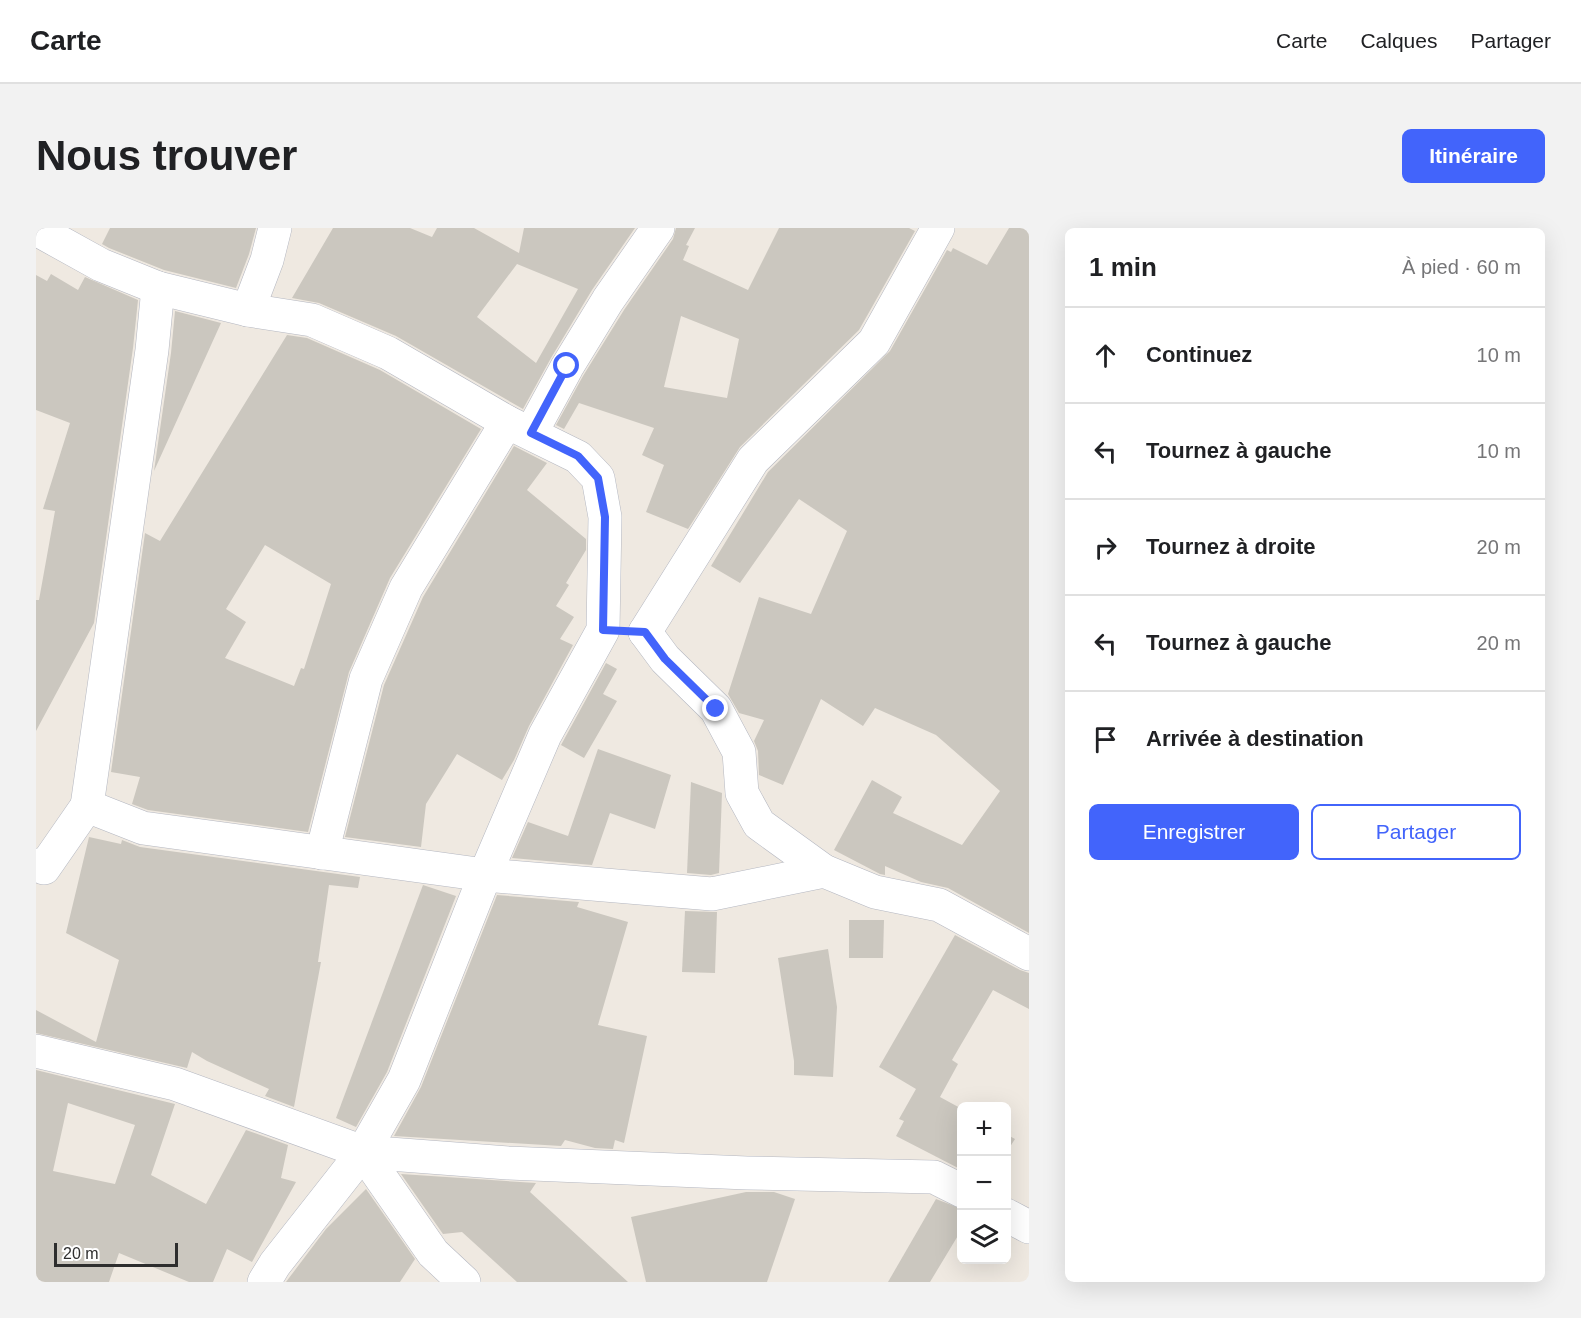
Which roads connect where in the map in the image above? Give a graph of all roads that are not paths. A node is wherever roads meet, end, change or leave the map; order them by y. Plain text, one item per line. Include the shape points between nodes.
1 (275, 228) edge
2 (658, 228) edge
3 (938, 228) edge
4 (36, 230) edge
5 (158, 288) junction
6 (248, 310) junction
7 (519, 428) junction
8 (603, 630) junction
9 (645, 632) junction
10 (87, 806) junction
11 (322, 853) junction
12 (36, 865) edge
13 (824, 871) junction
14 (485, 875) junction
15 (1029, 954) edge
16 (36, 1051) edge
17 (363, 1152) junction
18 (957, 1188) edge
19 (1011, 1218) edge
20 (1029, 1227) edge
21 (264, 1282) edge
22 (464, 1282) edge

1 - 6 street
2 - 7 street via 567,366
3 - 9 street via 874,342 753,460
4 - 5 street via 101,265
5 - 6 street
5 - 10 street
6 - 7 street via 312,320 388,353
7 - 8 street via 578,456 598,478 605,517
7 - 11 street via 406,588 366,680
8 - 9 street
8 - 14 street via 545,735
9 - 13 street via 665,659 716,709 739,752 742,793 759,824
10 - 11 street via 143,828
10 - 12 street via 44,868
11 - 14 street
13 - 14 street via 712,894
13 - 15 street via 875,892 939,905
14 - 17 street via 404,1080
16 - 17 street via 175,1084
17 - 18 street via 508,1163 934,1177
17 - 21 street
17 - 22 street via 433,1253
19 - 20 street

